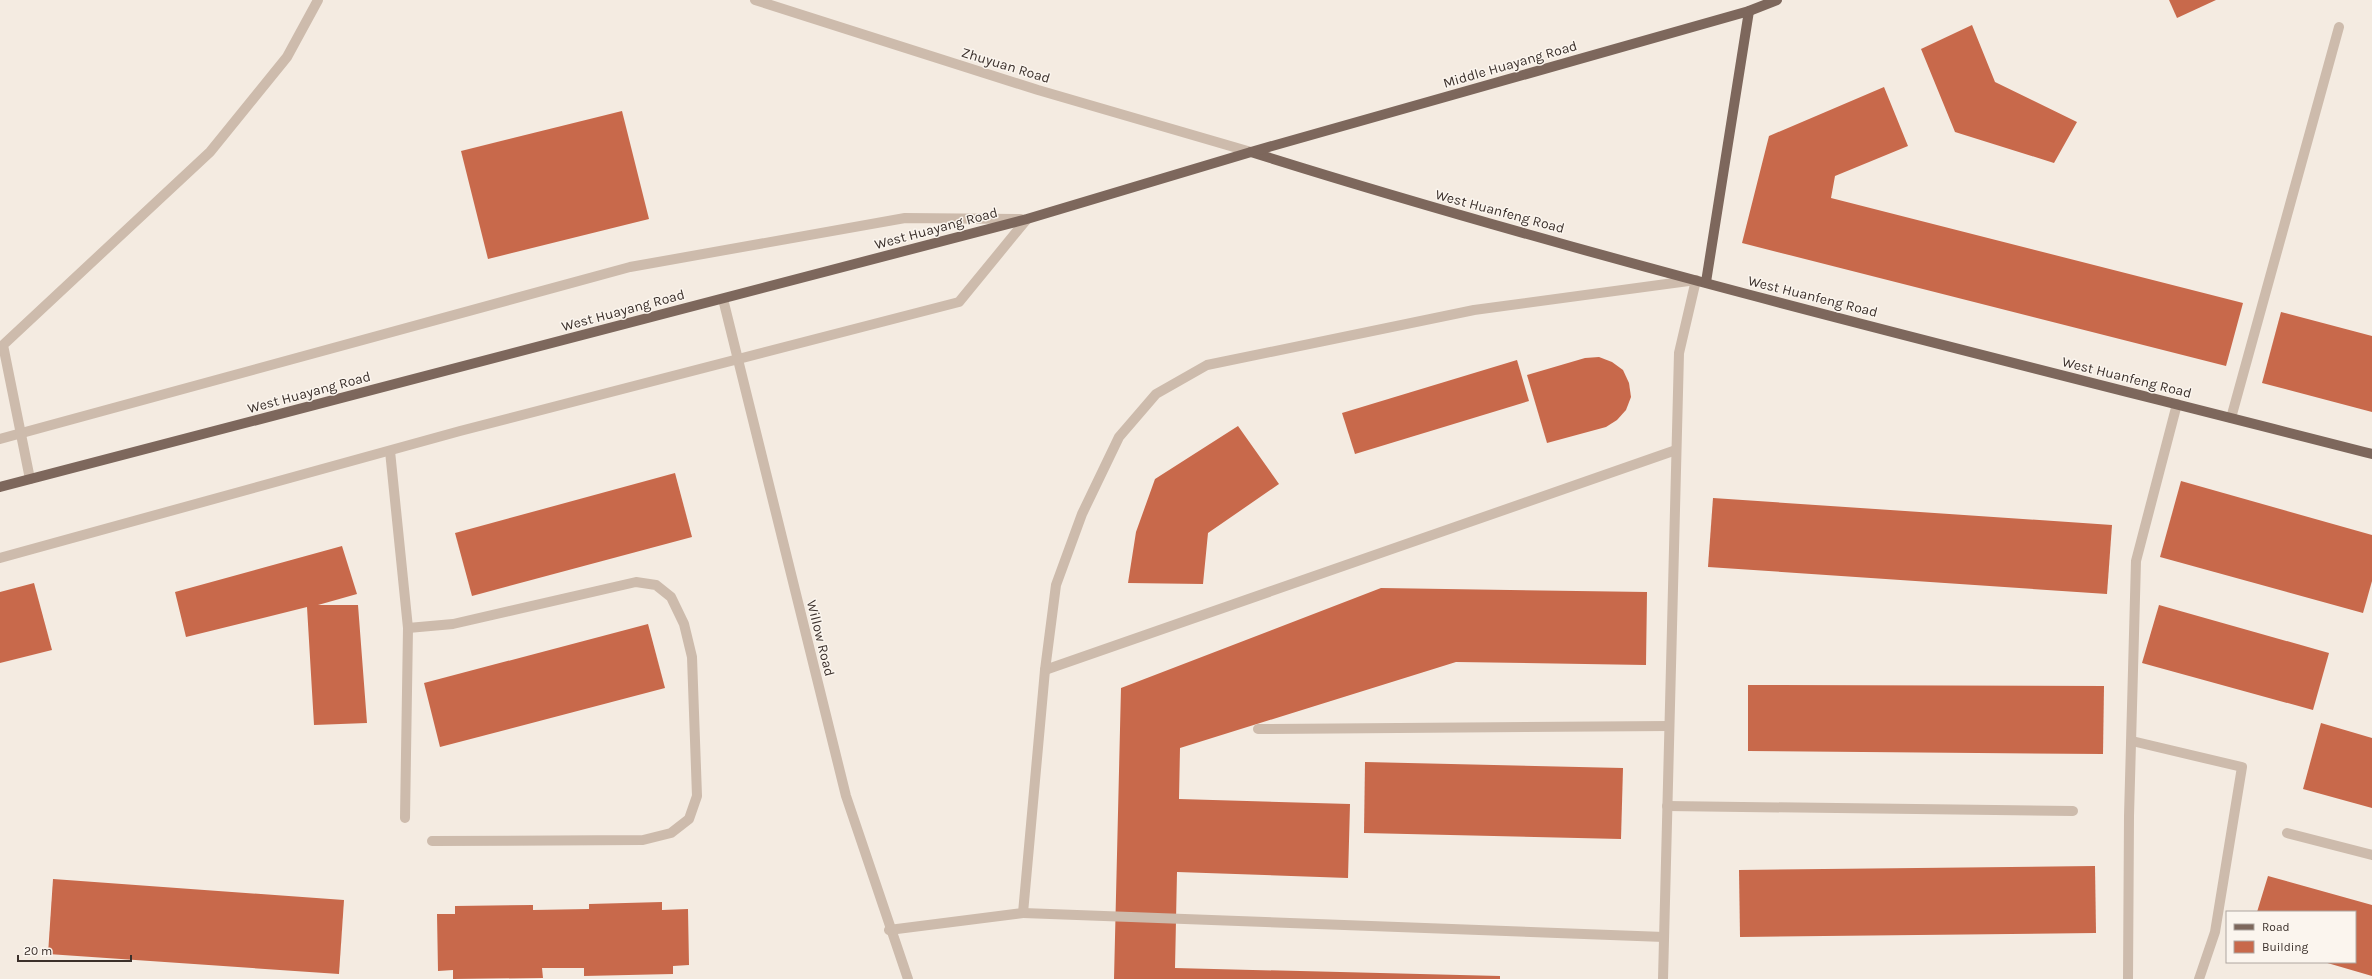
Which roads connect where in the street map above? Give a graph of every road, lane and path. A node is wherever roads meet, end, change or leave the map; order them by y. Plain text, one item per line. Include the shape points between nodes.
1 (318, 0) edge
2 (755, 0) edge
3 (1777, 0) edge
4 (1749, 12) junction
5 (2339, 27) dead end
6 (1251, 152) junction
7 (1027, 219) junction
8 (1696, 280) junction
9 (1706, 282) junction
10 (723, 299) junction
11 (738, 359) junction
12 (2177, 404) junction
13 (2231, 418) junction
14 (21, 434) junction
15 (0, 439) edge
16 (1676, 450) junction
17 (390, 451) junction
18 (2372, 454) edge
19 (30, 480) junction
20 (0, 487) edge
21 (0, 558) edge
22 (408, 628) junction
23 (1045, 670) junction
24 (1669, 726) junction
25 (1258, 728) dead end
26 (2132, 741) junction
27 (1667, 806) junction
28 (2073, 811) dead end
29 (406, 818) dead end
30 (2286, 833) dead end
31 (432, 841) dead end
32 (2372, 855) edge
33 (1023, 913) junction
34 (889, 930) junction
35 (1664, 937) junction
36 (908, 979) edge
37 (1663, 979) edge
38 (2128, 979) edge
39 (2199, 979) edge

1 - 14 street via 287,57 210,152 3,345
2 - 6 street, Zhuyuan Road via 1038,90
3 - 4 main road, Middle Huayang Road
4 - 6 main road, Middle Huayang Road
4 - 9 main road
5 - 13 street
6 - 7 main road, West Huayang Road
6 - 8 main road, West Huanfeng Road via 1385,194
7 - 10 main road, West Huayang Road
7 - 11 street via 959,302
7 - 14 street via 905,218 630,267
8 - 9 main road, West Huanfeng Road
8 - 16 street via 1679,353
8 - 23 street via 1474,310 1207,365 1156,394 1119,437 1082,514 1056,585
9 - 12 main road, West Huanfeng Road
10 - 11 street, Willow Road
10 - 19 main road, West Huayang Road
11 - 17 street
11 - 34 street, Willow Road via 846,796
12 - 13 main road, West Huanfeng Road
12 - 26 street via 2136,561
13 - 18 main road, West Huanfeng Road
14 - 15 street
14 - 19 street
16 - 23 street
16 - 24 street
17 - 21 street
17 - 22 street
19 - 20 main road, West Huayang Road
22 - 29 street
22 - 31 street via 453,624 636,582 656,586 671,597 684,624 692,657 697,796 689,819 672,833 643,840
23 - 33 street
24 - 25 street
24 - 27 street
26 - 38 street
26 - 39 street via 2242,767 2215,932
27 - 28 street
27 - 35 street
30 - 32 street
33 - 34 street
33 - 35 street
34 - 36 street, Willow Road
35 - 37 street

